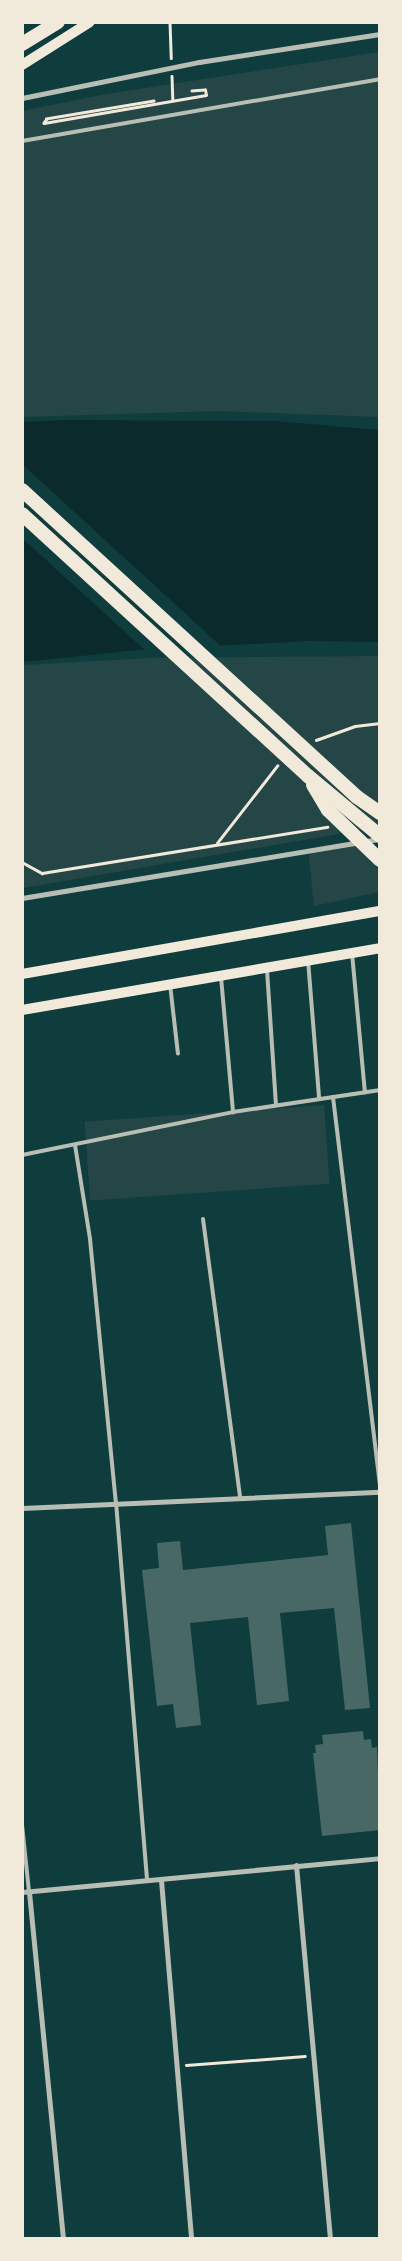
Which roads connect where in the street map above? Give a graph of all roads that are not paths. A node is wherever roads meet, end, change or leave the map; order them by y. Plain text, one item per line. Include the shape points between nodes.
1 (58, 22) edge
2 (90, 22) edge
3 (380, 34) edge
4 (22, 44) edge
5 (22, 65) edge
6 (380, 80) edge
7 (22, 97) edge
8 (22, 141) edge
9 (22, 490) edge
10 (22, 514) edge
11 (308, 776) junction
12 (380, 813) edge
13 (380, 837) edge
14 (380, 860) edge
15 (22, 898) edge
16 (380, 911) edge
17 (380, 948) edge
18 (352, 952) junction
19 (308, 960) junction
20 (266, 966) junction
21 (22, 974) edge
22 (221, 975) junction
23 (170, 984) junction
24 (22, 1010) edge
25 (178, 1054) dead end
26 (380, 1090) edge
27 (365, 1092) junction
28 (333, 1097) junction
29 (319, 1098) junction
30 (276, 1105) junction
31 (233, 1112) junction
32 (75, 1145) junction
33 (22, 1155) edge
34 (203, 1219) dead end
35 (380, 1485) edge
36 (380, 1492) edge
37 (240, 1497) junction
38 (116, 1502) junction
39 (22, 1508) edge
40 (22, 1825) edge
41 (380, 1858) edge
42 (296, 1865) junction
43 (161, 1880) junction
44 (147, 1881) junction
45 (26, 1892) edge
46 (63, 2238) edge
47 (191, 2238) edge
48 (330, 2238) edge

1 - 4 highway
2 - 5 main road
3 - 7 street via 199,62
6 - 8 lane
9 - 12 highway via 350,790
10 - 11 highway
11 - 13 highway
11 - 14 highway via 328,810
13 - 15 street
16 - 21 main road
17 - 18 main road
18 - 19 main road
18 - 27 lane
19 - 20 main road
19 - 29 lane
20 - 22 main road
20 - 30 lane
22 - 23 main road
22 - 31 lane
23 - 24 main road
23 - 25 lane
26 - 27 lane
27 - 28 lane
28 - 29 lane
28 - 35 lane
29 - 30 lane
30 - 31 lane
31 - 32 lane
32 - 33 lane
32 - 38 lane via 90,1239
34 - 37 lane
36 - 37 street
37 - 38 street
38 - 39 street
38 - 44 lane
40 - 45 lane
41 - 42 street
42 - 43 street
42 - 48 street
43 - 44 street
43 - 47 street
44 - 45 street
45 - 46 street

